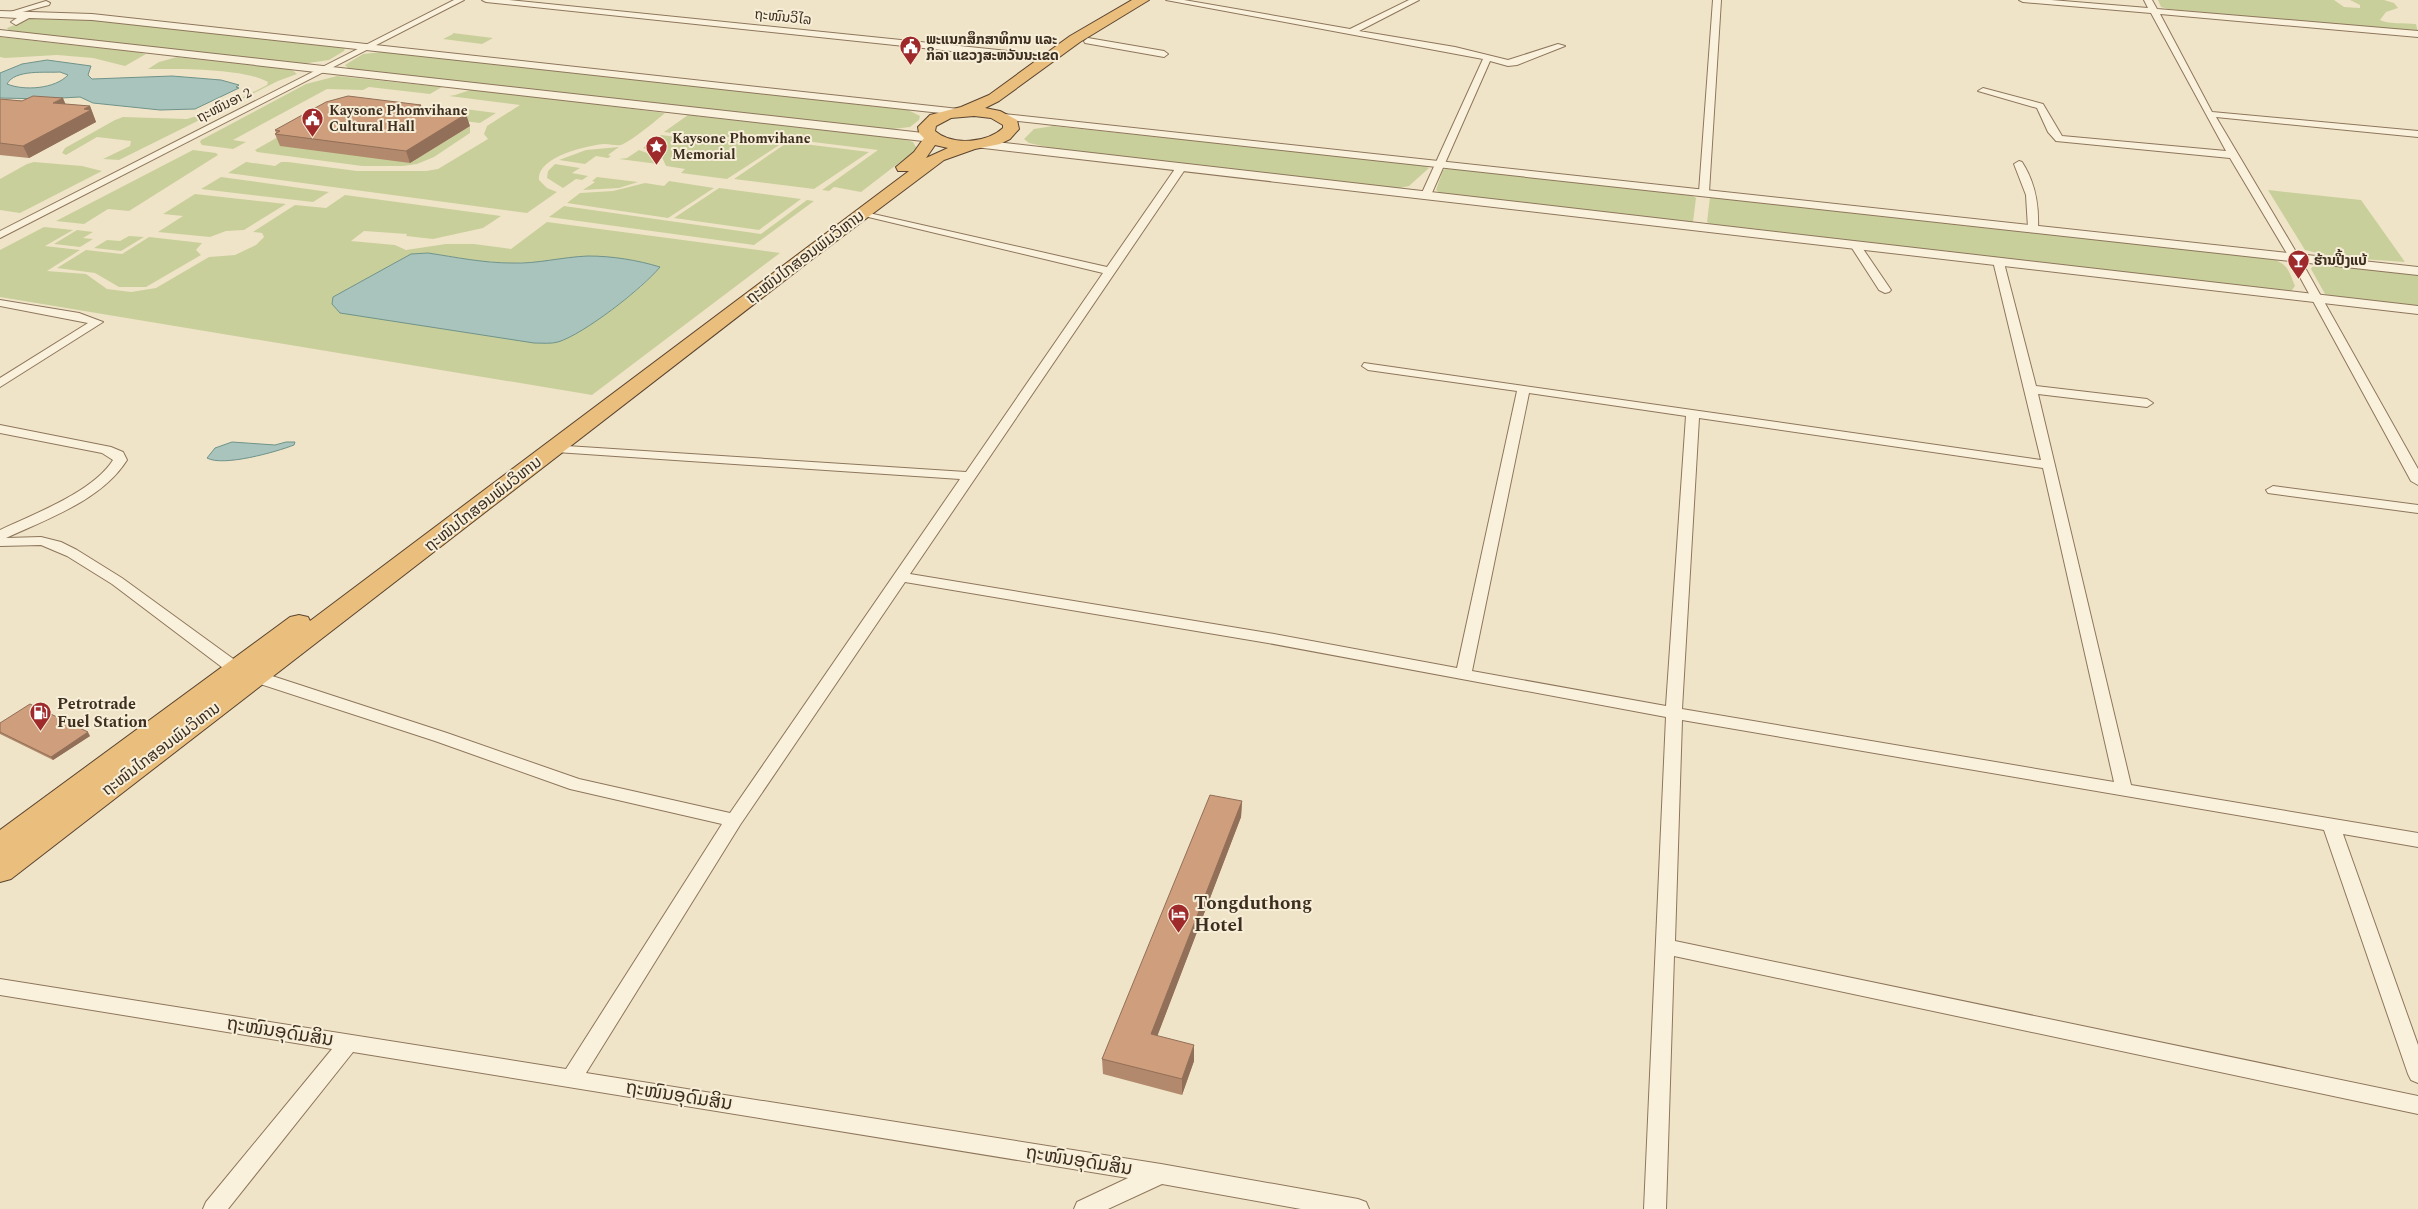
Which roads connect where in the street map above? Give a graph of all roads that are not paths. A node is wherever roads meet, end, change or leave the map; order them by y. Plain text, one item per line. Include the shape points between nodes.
1 (460, 0) edge
2 (486, 0) edge
3 (1142, 0) edge
4 (1159, 0) edge
5 (1170, 0) edge
6 (1415, 0) edge
7 (1717, 0) edge
8 (2024, 0) edge
9 (2148, 0) edge
10 (48, 5) edge
11 (2154, 11) junction
12 (10, 14) edge
13 (1, 30) edge
14 (1350, 32) junction
15 (2418, 34) edge
16 (1088, 41) junction
17 (1561, 46) dead end
18 (366, 48) junction
19 (1164, 54) dead end
20 (1048, 58) junction
21 (1487, 58) junction
22 (325, 69) junction
23 (1983, 91) dead end
24 (963, 112) junction
25 (2209, 114) junction
26 (1003, 116) junction
27 (2418, 134) edge
28 (932, 138) junction
29 (975, 144) junction
30 (2234, 155) junction
31 (1441, 163) junction
32 (2019, 164) dead end
33 (1181, 168) junction
34 (1704, 192) junction
35 (1426, 196) junction
36 (866, 206) junction
37 (2033, 228) junction
38 (0, 235) edge
39 (1855, 245) junction
40 (2294, 257) junction
41 (1999, 261) junction
42 (1110, 271) junction
43 (2418, 271) edge
44 (1885, 290) dead end
45 (2317, 299) junction
46 (0, 303) edge
47 (2418, 310) edge
48 (1368, 366) dead end
49 (0, 383) edge
50 (1524, 388) junction
51 (2031, 389) junction
52 (2147, 403) dead end
53 (1692, 413) junction
54 (0, 429) edge
55 (556, 448) junction
56 (2049, 465) junction
57 (969, 476) junction
58 (2418, 481) edge
59 (2274, 490) dead end
60 (2418, 509) edge
61 (0, 535) edge
62 (0, 542) edge
63 (900, 577) junction
64 (247, 673) junction
65 (1464, 673) junction
66 (1674, 713) junction
67 (2124, 790) junction
68 (734, 820) junction
69 (2331, 825) junction
70 (2418, 840) edge
71 (0, 846) edge
72 (0, 871) edge
73 (1664, 946) junction
74 (0, 987) edge
75 (349, 1043) junction
76 (2418, 1074) edge
77 (571, 1079) junction
78 (2418, 1105) edge
79 (1160, 1174) junction
80 (214, 1209) edge
81 (1085, 1209) edge
82 (1358, 1209) edge
83 (1655, 1209) edge

1 - 18 street, ຖະໜົນອາ 2
2 - 20 street, ຖະໜົນວິໄລ
3 - 20 highway via 1111,16
4 - 16 highway
5 - 14 street
6 - 14 street
7 - 34 street
8 - 11 street
9 - 11 street
10 - 12 street
10 - 18 street via 92,17
11 - 15 street
11 - 25 street
12 - 13 street via 20,21
13 - 22 street
14 - 21 street
16 - 19 street
16 - 26 highway via 1011,101
17 - 21 street via 1516,62
18 - 22 street, ຖະໜົນອາ 2
18 - 24 street
20 - 24 highway via 994,98
21 - 31 street
22 - 28 street
22 - 38 street, ຖະໜົນອາ 2
23 - 30 street via 2007,99 2036,103 2042,107 2054,135 2059,139
24 - 26 highway via 982,111
24 - 28 highway via 929,123 926,130
25 - 27 street
25 - 30 street
26 - 29 highway, ຖະໜົນໄກສອນພົມວິຫານ via 1012,126 1009,132 1000,138
26 - 31 street
28 - 29 highway via 949,144
28 - 36 highway, ຖະໜົນໄກສອນພົມວິຫານ via 920,155
29 - 33 street
29 - 36 highway, ຖະໜົນໄກສອນພົມວິຫານ via 938,157
30 - 40 street
31 - 34 street
31 - 35 street
32 - 37 street via 2029,181 2035,205
33 - 35 street
33 - 42 street
34 - 37 street
35 - 39 street
36 - 42 street
36 - 55 highway, ຖະໜົນໄກສອນພົມວິຫານ
36 - 64 highway, ຖະໜົນໄກສອນພົມວິຫານ
37 - 40 street
39 - 41 street
39 - 44 street
40 - 43 street
40 - 45 street
41 - 45 street
41 - 51 street
42 - 57 street
45 - 47 street
45 - 58 street
46 - 49 street via 97,322
48 - 50 street
50 - 53 street
50 - 65 street
51 - 52 street
51 - 56 street
53 - 56 street
53 - 66 street
54 - 61 street via 106,450 118,455 120,460 112,472 81,493
55 - 57 street
55 - 64 highway, ຖະໜົນໄກສອນພົມວິຫານ
56 - 67 street
57 - 63 street
59 - 60 street
62 - 64 street via 41,540 72,553
63 - 65 street
63 - 68 street
64 - 68 street via 576,785
64 - 71 highway, ຖະໜົນໄກສອນພົມວິຫານ
64 - 72 highway, ຖະໜົນໄກສອນພົມວິຫານ
65 - 66 street
66 - 67 street
66 - 73 street
67 - 69 street
68 - 77 street
69 - 70 street
69 - 76 street
73 - 78 street
73 - 83 street
74 - 75 street, ຖະໜົນອຸດົມສິນ
75 - 77 street, ຖະໜົນອຸດົມສິນ
75 - 80 street
77 - 79 street, ຖະໜົນອຸດົມສິນ
79 - 81 street
79 - 82 street, ຖະໜົນອຸດົມສິນ

